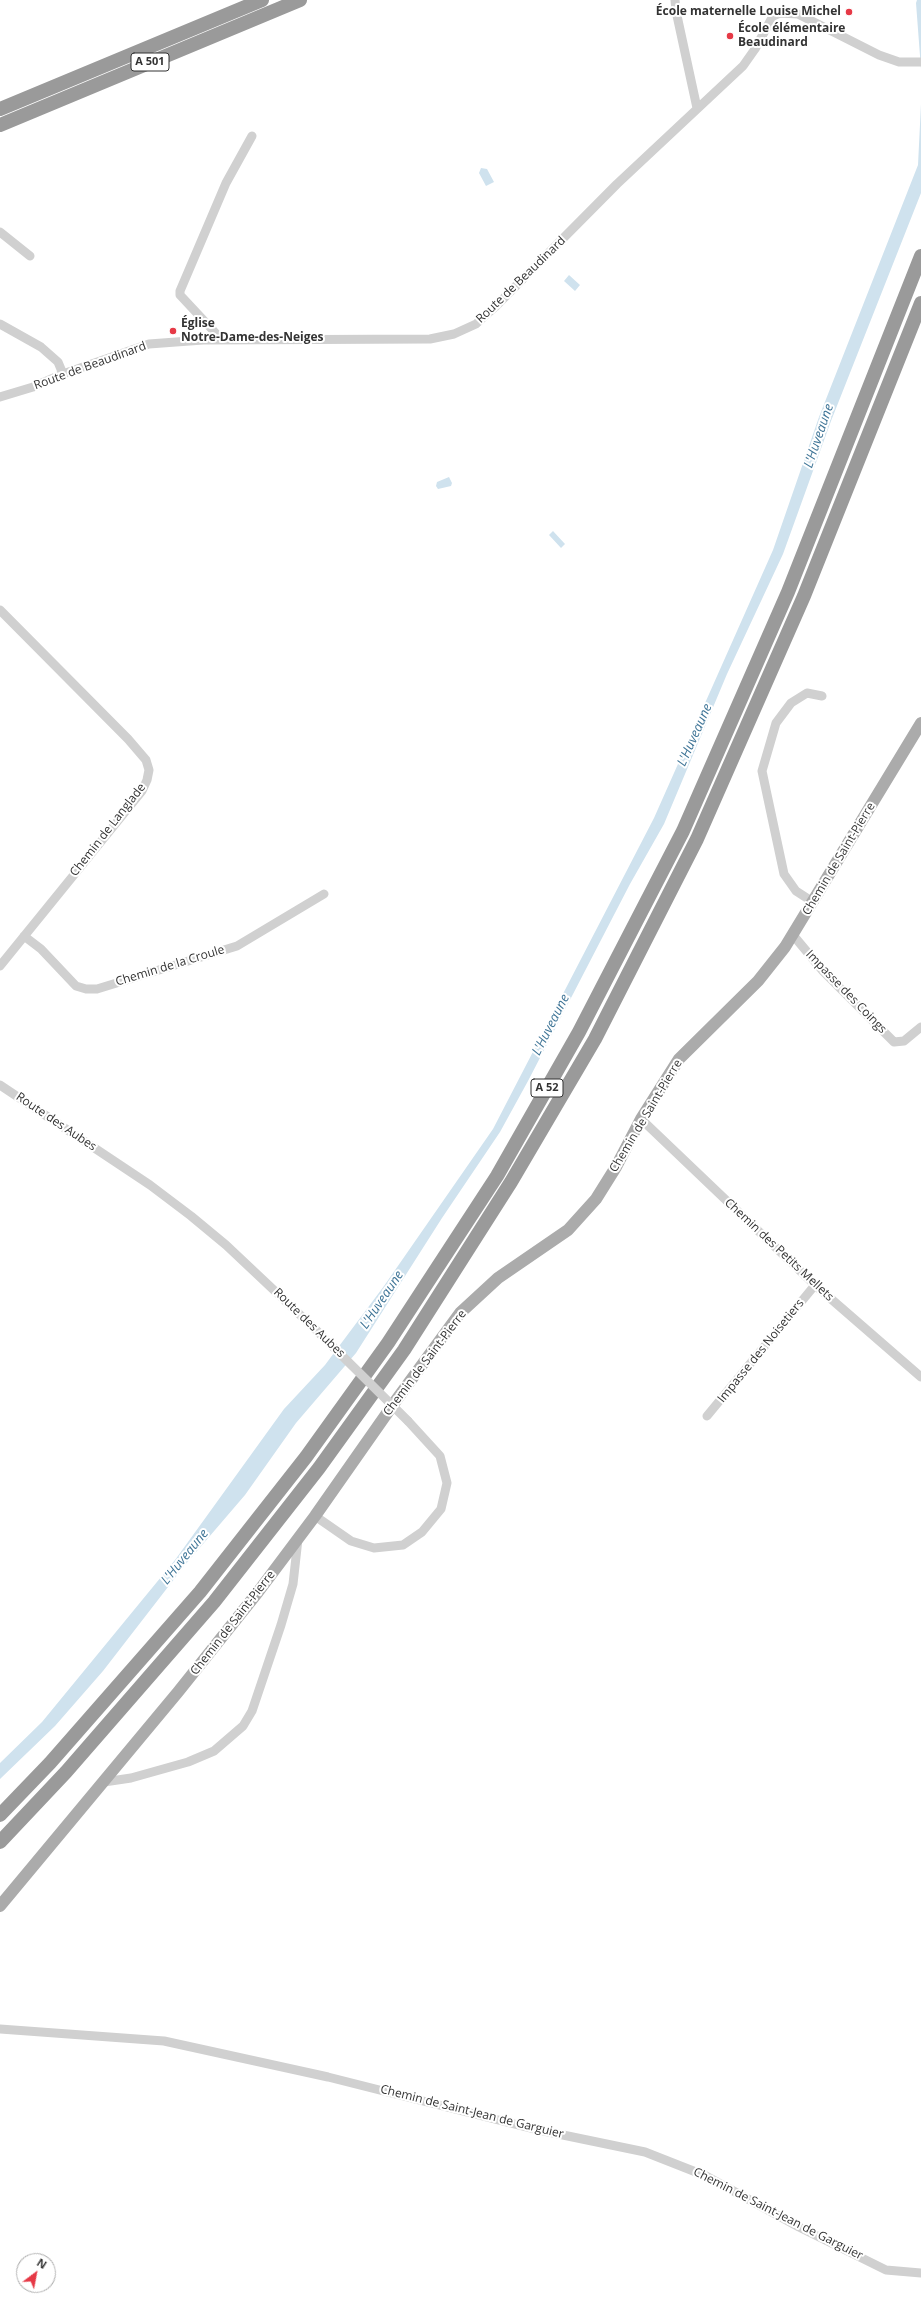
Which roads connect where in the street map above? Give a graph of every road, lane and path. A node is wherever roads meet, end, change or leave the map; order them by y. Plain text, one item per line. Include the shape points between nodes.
1 (262, 0) edge
2 (300, 0) edge
3 (675, 0) edge
4 (919, 62) edge
5 (697, 108) junction
6 (0, 109) edge
7 (0, 125) edge
8 (252, 136) dead end
9 (0, 232) edge
10 (30, 256) dead end
11 (921, 256) edge
12 (921, 303) edge
13 (0, 324) edge
14 (222, 340) junction
15 (63, 374) junction
16 (0, 398) edge
17 (0, 610) edge
18 (822, 696) dead end
19 (921, 723) edge
20 (324, 894) dead end
21 (814, 902) junction
22 (793, 935) junction
23 (24, 936) junction
24 (0, 966) edge
25 (921, 1027) edge
26 (0, 1085) edge
27 (641, 1120) junction
28 (815, 1285) junction
29 (921, 1377) edge
30 (707, 1416) dead end
31 (315, 1516) junction
32 (298, 1539) junction
33 (104, 1782) junction
34 (0, 1815) edge
35 (0, 1841) edge
36 (0, 1907) edge
37 (0, 2029) edge
38 (921, 2273) edge

1 - 6 highway, A 501
2 - 7 highway, A 501
3 - 5 street
4 - 5 street, Route de Beaudinard via 899,62 884,57 810,19 798,14 780,13 773,16 756,49 743,66
5 - 14 street, Route de Beaudinard via 476,324 454,334 430,338
8 - 14 street via 226,183 180,290 180,295
9 - 10 street
11 - 34 highway, A 52 via 788,592 683,830 579,1032 496,1176 388,1343 301,1463 200,1592 50,1763
12 - 35 highway, A 52 via 804,596 697,839 594,1039 511,1182 404,1350 320,1468 214,1602 66,1772
13 - 15 street via 41,347 58,362
14 - 15 street, Route de Beaudinard via 148,344
15 - 16 street, Route de Beaudinard
17 - 23 street, Chemin de Langlade via 128,738 146,760 149,770 142,791
18 - 21 street via 807,693 791,702 776,723 762,771 784,874 796,891
19 - 21 main road, Chemin de Saint-Pierre
20 - 23 street, Chemin de la Croule via 237,946 97,989 76,986 41,949
21 - 22 main road, Chemin de Saint-Pierre
22 - 25 street, Impasse des Coings via 823,971 894,1042 904,1041
22 - 27 main road, Chemin de Saint-Pierre via 758,981 679,1059
23 - 24 street, Chemin de Langlade
26 - 31 street, Route des Aubes, bridge via 150,1185 226,1245 313,1326 440,1456 447,1483 441,1509 422,1532 403,1546 374,1548 351,1541
27 - 28 street, Chemin des Petits Mellets
27 - 31 main road, Chemin de Saint-Pierre via 616,1167 585,1213 545,1247 498,1278 460,1314
28 - 29 street, Chemin des Petits Mellets
28 - 30 street, Impasse des Noisetiers
31 - 32 main road, Chemin de Saint-Pierre
32 - 33 main road, Chemin de Saint-Pierre
32 - 33 street via 293,1584 287,1605 252,1712 243,1726 214,1751 188,1762 131,1778
33 - 36 main road, Chemin de Saint-Pierre
37 - 38 street, Chemin de Saint-Jean de Garguier via 164,2041 328,2077 534,2129 645,2152 706,2176 799,2227 886,2270

